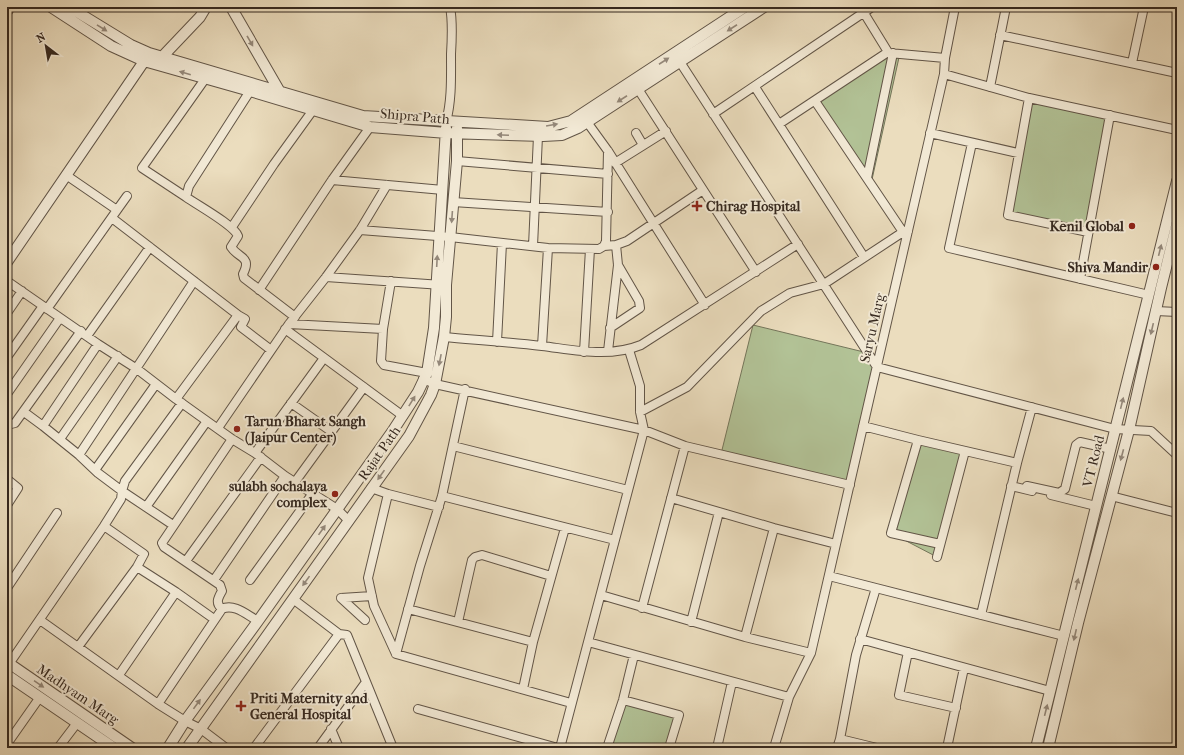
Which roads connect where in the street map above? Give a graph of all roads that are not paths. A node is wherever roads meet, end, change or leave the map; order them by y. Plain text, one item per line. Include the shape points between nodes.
1 (11, 7) edge
2 (51, 7) edge
3 (69, 7) edge
4 (206, 7) edge
5 (231, 7) edge
6 (450, 7) edge
7 (745, 7) edge
8 (764, 7) edge
9 (872, 7) edge
10 (955, 7) edge
11 (1006, 7) edge
12 (1144, 7) edge
13 (7, 13) edge
14 (864, 13) junction
15 (1000, 35) junction
16 (891, 53) junction
17 (147, 57) junction
18 (162, 57) junction
19 (945, 58) junction
20 (680, 62) junction
21 (1132, 63) junction
22 (1177, 73) edge
23 (944, 74) junction
24 (205, 79) junction
25 (755, 87) junction
26 (638, 88) junction
27 (990, 88) junction
28 (250, 91) junction
29 (280, 92) junction
30 (1029, 98) junction
31 (815, 101) junction
32 (450, 108) junction
33 (313, 110) junction
34 (713, 114) junction
35 (1110, 115) junction
36 (446, 122) junction
37 (457, 122) junction
38 (587, 122) junction
39 (779, 124) junction
40 (370, 127) junction
41 (1177, 130) edge
42 (666, 131) junction
43 (447, 133) junction
44 (636, 133) dead end
45 (930, 133) junction
46 (458, 134) junction
47 (538, 136) junction
48 (972, 143) junction
49 (643, 145) junction
50 (608, 151) junction
51 (1018, 153) junction
52 (456, 161) junction
53 (615, 163) junction
54 (536, 168) junction
55 (608, 174) junction
56 (66, 175) junction
57 (867, 178) junction
58 (332, 180) junction
59 (1177, 181) edge
60 (387, 185) junction
61 (443, 190) junction
62 (703, 190) junction
63 (127, 196) dead end
64 (186, 197) junction
65 (453, 202) junction
66 (535, 207) junction
67 (117, 210) junction
68 (608, 212) junction
69 (112, 218) junction
70 (653, 223) junction
71 (1177, 223) edge
72 (232, 227) junction
73 (360, 230) junction
74 (905, 232) junction
75 (1088, 232) junction
76 (439, 236) junction
77 (450, 237) junction
78 (502, 243) junction
79 (798, 244) junction
80 (616, 245) junction
81 (533, 246) junction
82 (604, 246) junction
83 (150, 247) junction
84 (548, 248) junction
85 (590, 249) junction
86 (864, 257) junction
87 (7, 262) edge
88 (618, 265) junction
89 (756, 272) junction
90 (326, 277) junction
91 (1080, 279) junction
92 (7, 280) edge
93 (194, 281) junction
94 (390, 281) junction
95 (824, 284) junction
96 (436, 285) junction
97 (446, 285) junction
98 (259, 290) junction
99 (22, 291) junction
100 (1149, 295) junction
101 (705, 305) junction
102 (45, 307) junction
103 (1156, 311) junction
104 (1177, 312) edge
105 (7, 313) edge
106 (238, 315) junction
107 (295, 317) junction
108 (60, 318) junction
109 (287, 327) junction
110 (610, 328) junction
111 (383, 329) junction
112 (84, 333) junction
113 (444, 337) junction
114 (498, 342) junction
115 (98, 344) junction
116 (542, 346) junction
117 (271, 350) junction
118 (629, 350) junction
119 (608, 351) junction
120 (584, 352) junction
121 (118, 356) junction
122 (7, 357) edge
123 (324, 358) junction
124 (877, 367) junction
125 (137, 368) junction
126 (425, 376) junction
127 (156, 384) junction
128 (435, 384) junction
129 (364, 387) junction
130 (465, 389) junction
131 (7, 394) edge
132 (179, 401) junction
133 (291, 403) junction
134 (1032, 407) junction
135 (24, 412) junction
136 (640, 412) junction
137 (403, 416) junction
138 (7, 421) edge
139 (207, 421) junction
140 (42, 426) junction
141 (863, 426) junction
142 (218, 428) junction
143 (1115, 429) junction
144 (644, 430) junction
145 (1129, 430) junction
146 (332, 432) junction
147 (60, 439) junction
148 (232, 439) junction
149 (918, 440) junction
150 (452, 446) junction
151 (685, 446) junction
152 (1111, 449) junction
153 (964, 451) junction
154 (79, 455) junction
155 (258, 455) junction
156 (1177, 455) edge
157 (1017, 463) junction
158 (95, 470) junction
159 (285, 476) junction
160 (7, 479) edge
161 (295, 482) junction
162 (850, 485) junction
163 (1012, 486) junction
164 (1027, 486) dead end
165 (372, 488) junction
166 (628, 490) junction
167 (122, 491) junction
168 (313, 493) junction
169 (388, 494) junction
170 (442, 496) junction
171 (1111, 496) junction
172 (671, 498) junction
173 (7, 505) edge
174 (1096, 506) junction
175 (146, 507) junction
176 (439, 507) junction
177 (337, 509) junction
178 (719, 512) junction
179 (57, 513) dead end
180 (1177, 513) edge
181 (349, 521) junction
182 (173, 525) junction
183 (104, 526) junction
184 (565, 528) junction
185 (774, 528) junction
186 (615, 540) junction
187 (836, 544) junction
188 (940, 544) junction
189 (937, 557) dead end
190 (186, 561) junction
191 (136, 567) junction
192 (551, 576) junction
193 (829, 576) junction
194 (214, 580) junction
195 (250, 580) dead end
196 (7, 588) edge
197 (876, 588) junction
198 (176, 592) junction
199 (601, 595) junction
200 (372, 596) junction
201 (293, 599) junction
202 (642, 608) junction
203 (222, 609) junction
204 (408, 609) junction
205 (981, 615) junction
206 (214, 619) junction
207 (40, 620) junction
208 (365, 620) dead end
209 (258, 621) junction
210 (458, 622) junction
211 (691, 622) junction
212 (338, 634) junction
213 (1064, 636) junction
214 (745, 637) junction
215 (860, 639) junction
216 (533, 642) junction
217 (588, 642) junction
218 (78, 647) junction
219 (908, 652) junction
220 (811, 653) junction
221 (396, 654) junction
222 (634, 655) junction
223 (8, 663) edge
224 (964, 668) junction
225 (7, 675) edge
226 (119, 675) junction
227 (366, 682) junction
228 (732, 682) junction
229 (523, 689) junction
230 (1050, 691) junction
231 (40, 697) junction
232 (789, 697) junction
233 (623, 700) junction
234 (572, 703) junction
235 (158, 704) junction
236 (956, 708) junction
237 (418, 709) dead end
238 (185, 721) junction
239 (77, 723) junction
240 (201, 729) junction
241 (332, 729) junction
242 (840, 739) junction
243 (7, 744) edge
244 (58, 748) edge
245 (114, 748) edge
246 (132, 748) edge
247 (168, 748) edge
248 (187, 748) edge
249 (226, 748) edge
250 (254, 748) edge
251 (318, 748) edge
252 (339, 748) edge
253 (394, 748) edge
254 (559, 748) edge
255 (607, 748) edge
256 (669, 748) edge
257 (716, 748) edge
258 (774, 748) edge
259 (837, 748) edge
260 (877, 748) edge
261 (947, 748) edge
262 (1036, 748) edge
263 (1048, 748) edge

1 - 13 street
2 - 17 street, Shipra Path via 111,46
3 -> 17 street, Shipra Path
4 - 18 street via 200,17
5 -> 29 street
6 - 32 street
37 -> 7 street, Shipra Path via 548,127 571,122
8 -> 20 street, Shipra Path
9 - 14 street
10 - 19 street, Saryu Marg
11 - 15 street
12 - 21 street
14 - 16 street
14 - 25 street
15 - 21 street
15 - 27 street
16 - 19 street
16 - 31 street
16 - 57 street
17 - 18 street, Shipra Path
24 -> 17 street, Shipra Path
17 - 56 street
18 - 29 street, Shipra Path
19 - 23 street, Saryu Marg
20 - 26 street, Shipra Path
20 - 34 street
21 - 22 street
23 - 27 street
23 - 45 street, Saryu Marg
24 - 28 street, Shipra Path
24 - 64 street via 142,168
25 - 34 street
25 - 39 street
26 -> 38 street, Shipra Path
26 - 42 street
27 - 30 street
28 - 33 street, Shipra Path
28 - 64 street via 189,186
29 - 36 street, Shipra Path via 363,116
30 - 35 street
30 - 51 street
31 - 39 street
31 - 57 street
32 - 36 street
32 - 37 street
33 - 40 street, Shipra Path
33 - 72 street
34 - 79 street
35 - 41 street
35 - 75 street
36 - 37 street, Shipra Path
36 - 43 street, Rajat Path
37 - 46 street, Rajat Path
38 - 47 street, Shipra Path via 562,135
38 - 50 street
39 - 86 street
40 - 43 street, Shipra Path
40 - 58 street
42 - 49 street
42 - 62 street
43 - 46 street, Shipra Path
43 - 61 street, Rajat Path
44 - 49 street
45 - 48 street
45 - 74 street, Saryu Marg
47 -> 46 street, Shipra Path
46 - 52 street, Rajat Path
47 - 54 street
48 - 51 street
48 - 91 street via 949,248
49 - 53 street
50 - 53 street
50 - 55 street
51 - 75 street via 1008,215
52 - 54 street
52 - 65 street, Rajat Path
53 - 70 street
54 - 55 street
54 - 66 street
55 - 68 street
56 - 67 street
56 - 87 street
57 - 74 street
58 - 60 street
58 - 98 street
100 -> 59 street, VT Road
60 - 61 street
60 - 73 street
61 - 76 street, Rajat Path
62 - 70 street
62 - 89 street
63 - 67 street
64 - 72 street
65 - 66 street
65 -> 77 street, Rajat Path
66 - 68 street
66 - 81 street
67 - 69 street
68 - 82 street
69 - 83 street
69 - 102 street
70 - 80 street via 627,241
70 - 101 street
71 - 103 street, VT Road
72 - 98 street via 238,236 232,249 247,264 243,276
73 - 76 street
73 - 90 street
74 - 86 street
74 - 124 street, Saryu Marg
75 - 91 street
76 - 77 street
96 -> 76 street, Rajat Path
77 - 78 street
77 - 97 street, Rajat Path
78 - 81 street
78 - 114 street
79 - 89 street
79 - 95 street
80 - 82 street
80 - 88 street
81 - 84 street
82 - 85 street via 600,249
83 - 93 street
83 - 112 street
84 - 85 street
84 - 116 street
85 - 120 street
86 - 95 street
88 - 110 street
88 - 110 street via 639,301 640,308
89 - 101 street
90 - 94 street
90 - 107 street
91 - 100 street
92 - 99 street
93 - 106 street
93 - 125 street
94 - 96 street
94 - 111 street
95 - 124 street
95 - 136 street via 790,293 761,311 686,387
96 - 97 street
96 - 126 street, Rajat Path via 434,328
97 - 113 street, Rajat Path
98 - 107 street
99 - 102 street
99 - 105 street
143 -> 100 street, VT Road
101 - 118 street
102 - 108 street
102 - 122 street
103 - 104 street
103 -> 145 street, VT Road
106 - 117 street via 245,319 241,327
106 - 132 street
107 - 109 street
108 - 112 street
108 - 131 street
109 - 111 street
109 - 117 street
109 - 123 street
110 - 119 street
111 - 126 street via 382,363
112 - 115 street
112 - 135 street
113 - 114 street
113 -> 128 street, Rajat Path
114 - 116 street
115 - 121 street
115 - 140 street
116 - 120 street
117 - 142 street
118 - 119 street
118 - 136 street via 640,386
119 - 120 street
121 - 125 street
121 - 147 street
123 - 129 street
123 - 133 street
124 - 134 street
124 - 141 street, Saryu Marg
125 - 127 street
125 - 154 street
126 - 128 street
137 -> 126 street, Rajat Path
127 - 132 street
127 - 158 street
128 - 130 street
128 -> 165 street, Rajat Path via 409,436
129 - 137 street
129 - 146 street
130 - 144 street
130 - 150 street
132 - 139 street
132 - 167 street via 125,481
133 - 146 street
133 - 155 street
134 - 143 street
134 - 157 street
135 - 138 street via 13,425
135 - 140 street
136 - 144 street
137 - 177 street, Rajat Path
139 - 142 street
139 - 175 street
140 - 147 street
141 - 149 street
141 - 162 street, Saryu Marg
142 - 148 street
143 - 145 street
143 - 152 street, VT Road
144 - 151 street
144 - 166 street
145 - 156 street via 1152,431
145 -> 171 street, VT Road
146 - 161 street
147 - 154 street
148 - 155 street
148 - 182 street
149 - 153 street
149 - 188 street via 891,533
150 - 166 street
150 - 170 street
151 - 162 street
151 - 172 street
152 - 164 street via 1080,442 1076,445 1065,489 1059,493
152 - 174 street, VT Road
153 - 157 street
153 - 188 street
154 - 158 street
155 - 159 street
155 - 190 street
157 - 163 street
158 - 167 street
159 - 161 street
159 - 194 street
160 - 173 street via 18,488
161 - 168 street
162 - 187 street, Saryu Marg
163 - 174 street
163 - 205 street
165 - 169 street
165 - 181 street, Rajat Path
166 - 186 street
167 - 175 street
167 - 183 street via 121,499
168 - 177 street
168 - 195 street
169 - 176 street
169 - 200 street via 368,578
170 - 176 street
170 - 184 street
171 - 180 street
171 -> 263 street, VT Road
172 - 178 street
172 - 202 street
213 -> 174 street, VT Road
175 - 182 street
176 - 204 street
177 - 181 street
209 -> 177 street, Rajat Path
178 - 185 street
178 - 211 street
179 - 196 street
181 -> 201 street, Rajat Path
182 - 190 street via 162,545
183 - 191 street via 144,554
183 - 207 street
184 - 186 street
184 - 192 street
185 - 187 street
185 - 214 street
186 - 199 street
187 - 193 street, Saryu Marg
188 - 189 street
190 - 194 street
191 - 198 street
191 - 218 street
192 - 210 street via 482,555 475,557 472,560
192 - 216 street
193 - 197 street
193 - 220 street, Saryu Marg
194 - 203 street via 222,587 217,602
197 - 205 street
197 - 215 street
198 - 206 street
198 - 226 street
199 - 202 street
199 - 217 street
200 - 208 street via 341,598
200 - 221 street
201 - 212 street
201 - 240 street, Rajat Path
202 - 211 street
203 - 206 street
203 - 209 street via 236,608
204 - 210 street
204 - 221 street
205 - 213 street
206 - 235 street
207 - 218 street
207 - 223 street
238 -> 209 street, Rajat Path
210 - 216 street
211 - 214 street
212 - 227 street via 347,635
212 - 250 street
213 - 230 street, VT Road
214 - 220 street
215 - 219 street
215 - 242 street
216 - 229 street
217 - 222 street
217 - 234 street
218 - 226 street
219 - 224 street
219 - 236 street via 899,695
220 - 232 street, Saryu Marg
221 - 229 street
222 - 228 street
222 - 233 street
223 -> 246 street, Madhyam Marg
224 - 230 street
224 - 236 street
225 - 231 street, Madhyam Marg
226 - 235 street
227 - 241 street
227 - 253 street
228 - 232 street
228 - 257 street
229 - 234 street
262 -> 230 street, VT Road
231 - 239 street, Madhyam Marg
231 - 243 street
232 - 258 street, Saryu Marg
233 - 255 street
233 - 256 street via 679,715
234 - 254 street
235 - 238 street
236 - 261 street
237 - 254 street
238 - 240 street
238 - 247 street, Rajat Path
239 - 244 street
239 - 245 street, Madhyam Marg
240 - 248 street, Rajat Path
240 - 249 street
241 - 251 street
241 - 252 street
242 - 259 street
242 - 260 street

